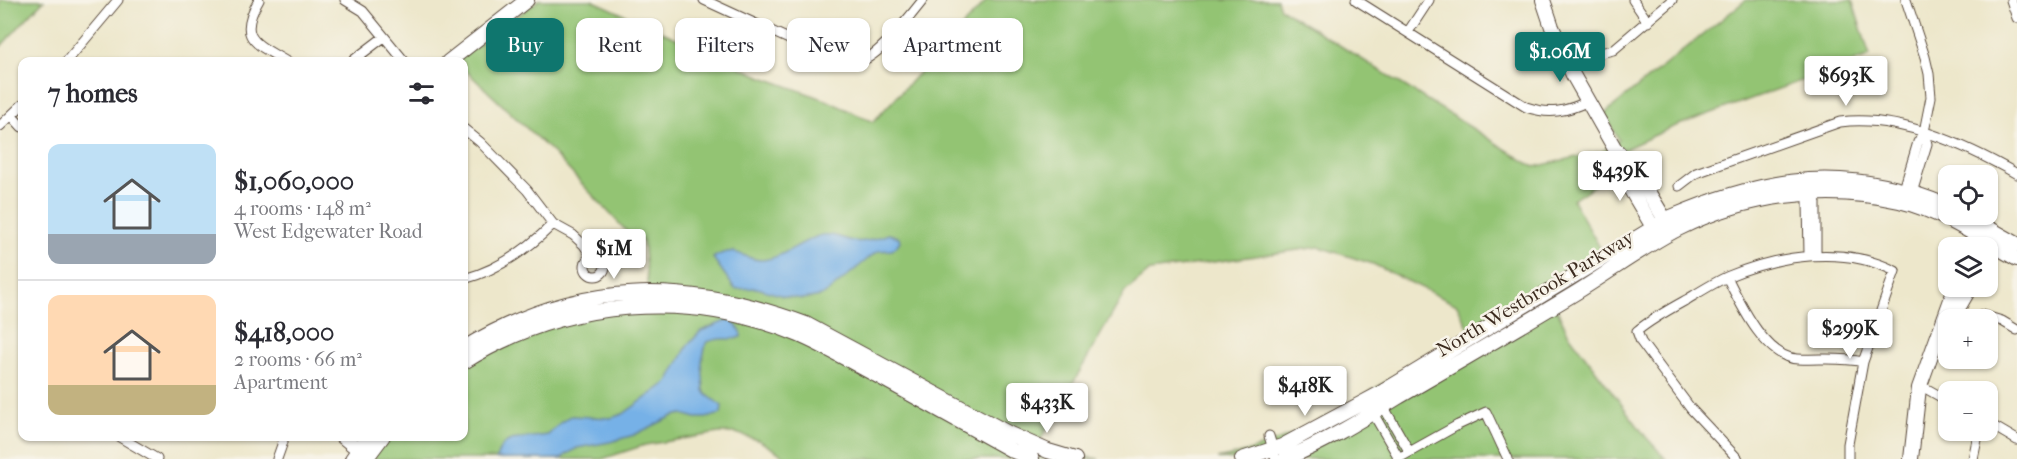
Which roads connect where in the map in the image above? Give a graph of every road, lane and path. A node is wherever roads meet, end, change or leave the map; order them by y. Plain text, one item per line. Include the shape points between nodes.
1 (118, 0) edge
2 (259, 0) edge
3 (345, 0) edge
4 (704, 0) edge
5 (923, 0) edge
6 (1356, 0) edge
7 (1429, 0) edge
8 (1543, 0) edge
9 (1633, 0) edge
10 (1672, 0) edge
11 (1906, 0) edge
12 (2011, 0) edge
13 (524, 1) edge
14 (2017, 18) edge
15 (1648, 22) junction
16 (1408, 32) junction
17 (384, 37) junction
18 (1592, 55) dead end
19 (70, 57) edge
20 (279, 57) edge
21 (358, 57) edge
22 (401, 57) edge
23 (454, 57) edge
24 (1588, 101) junction
25 (18, 109) edge
26 (12, 116) junction
27 (18, 123) edge
28 (0, 126) edge
29 (468, 132) edge
30 (1924, 132) junction
31 (2017, 174) edge
32 (1679, 186) dead end
33 (1813, 186) junction
34 (1906, 197) junction
35 (1938, 204) edge
36 (553, 224) junction
37 (1975, 225) edge
38 (1663, 230) junction
39 (1983, 237) edge
40 (1987, 237) edge
41 (1998, 241) edge
42 (2017, 244) edge
43 (1998, 246) edge
44 (1813, 255) junction
45 (592, 257) dead end
46 (2017, 259) edge
47 (468, 277) edge
48 (1727, 277) junction
49 (1998, 320) edge
50 (2017, 330) edge
51 (1938, 340) edge
52 (468, 346) edge
53 (468, 360) edge
54 (1863, 362) junction
55 (881, 371) junction
56 (1919, 388) junction
57 (1938, 395) edge
58 (1375, 404) junction
59 (972, 421) junction
60 (1998, 429) edge
61 (2017, 440) edge
62 (126, 441) edge
63 (283, 441) edge
64 (1977, 441) edge
65 (1273, 448) edge
66 (1409, 451) junction
67 (1046, 455) edge
68 (1398, 458) edge
69 (157, 459) edge
70 (277, 459) edge
71 (1032, 459) edge
72 (1075, 459) edge
73 (1242, 459) edge
74 (1286, 459) edge
75 (1508, 459) edge
76 (1738, 459) edge
77 (1848, 459) edge
78 (1911, 459) edge
79 (1973, 459) edge

1 - 19 street
2 - 20 street via 248,29 260,46
3 - 17 street via 363,11
4 - 5 street via 819,53 861,62 883,47
6 - 16 street
7 - 16 street
8 - 24 street via 1573,75
9 - 15 street
10 - 15 street
11 - 30 street via 1929,74 1931,97
12 - 14 street
13 - 23 street
15 - 18 street via 1613,50
16 - 24 street via 1526,107 1562,112
17 - 21 street
17 - 22 street
24 - 38 street via 1615,149 1635,170
25 - 26 street
26 - 27 street
26 - 28 street
29 - 36 street via 527,190
30 - 31 street
30 - 32 street via 1875,120 1840,122 1696,173
30 - 34 street via 1927,144
33 - 34 street, North Westbrook Parkway via 1871,183
33 - 38 street, North Westbrook Parkway
33 - 44 street via 1808,202
34 - 35 street, North Westbrook Parkway
34 - 39 street, North Westbrook Parkway
36 - 45 street via 585,245
36 - 47 street via 507,261
37 - 40 street, North Westbrook Parkway
38 - 58 street, North Westbrook Parkway via 1572,279
41 - 42 street, North Westbrook Parkway
43 - 46 street, North Westbrook Parkway
44 - 48 street via 1762,264
44 - 54 street via 1880,263 1895,271
48 - 54 street via 1746,313 1780,355
48 - 76 street via 1637,331 1691,409
49 - 50 street
51 - 56 street
52 - 55 street via 530,314 566,304 625,294 672,293 731,301 780,314 806,324
53 - 55 street via 525,331 569,316 626,307 671,306 729,313 776,326
54 - 77 street
55 - 59 street
56 - 57 street
56 - 78 street
58 - 65 street, North Westbrook Parkway
58 - 66 street
58 - 68 street
58 - 74 street, North Westbrook Parkway
59 - 67 street via 1010,434
59 - 71 street via 1011,450
60 - 61 street
62 - 69 street
63 - 70 street
64 - 79 street
65 - 73 street, North Westbrook Parkway
66 - 68 street
66 - 75 street via 1486,412
67 - 72 street

